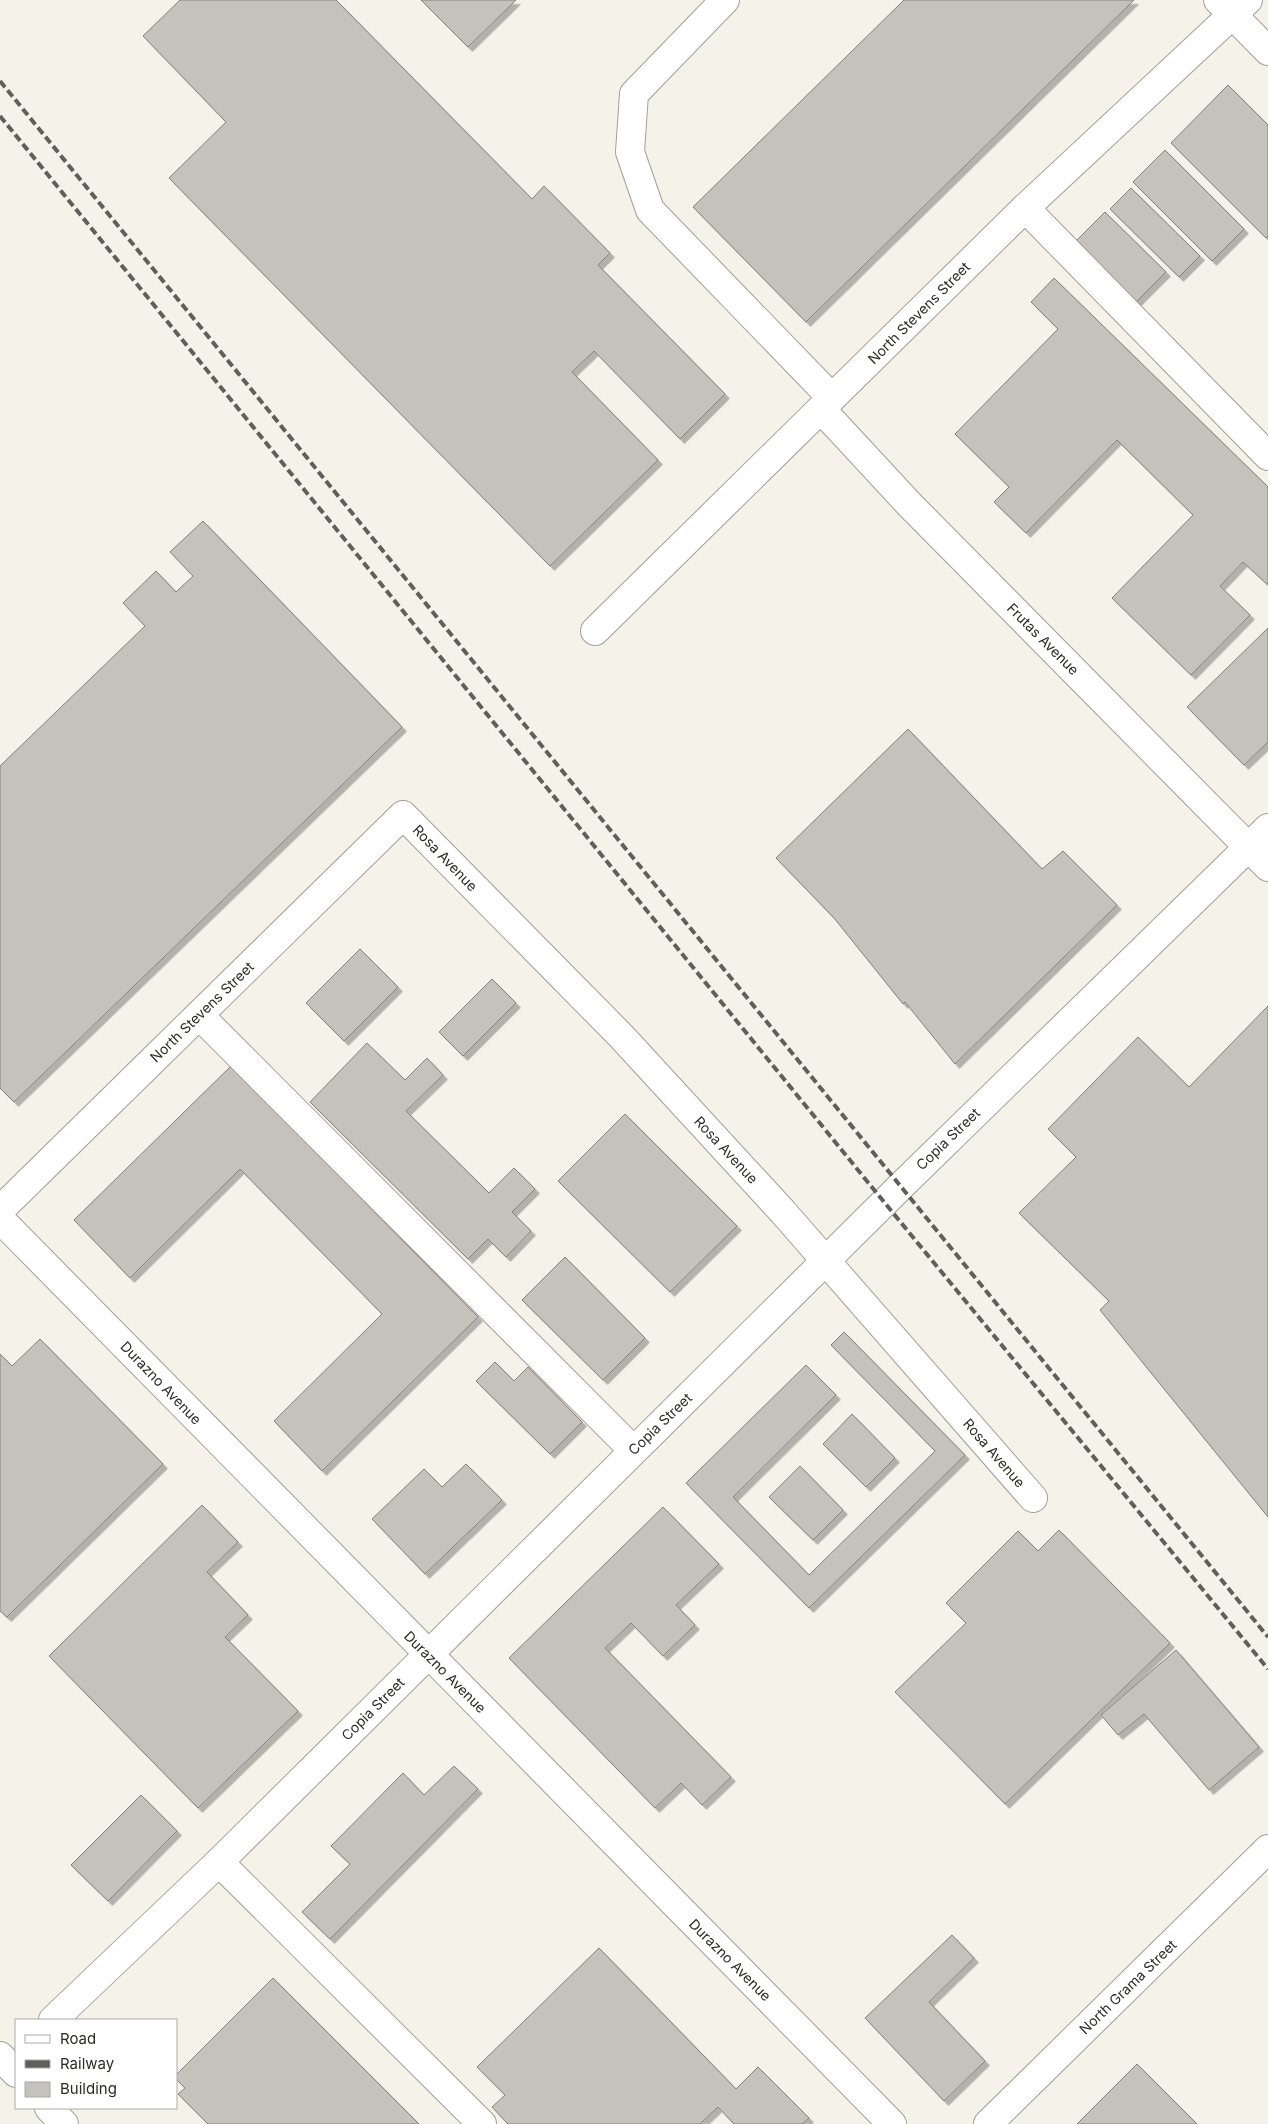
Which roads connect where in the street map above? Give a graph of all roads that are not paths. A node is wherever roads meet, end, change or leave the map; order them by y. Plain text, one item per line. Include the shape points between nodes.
1 (725, 0) edge
2 (1233, 5) edge
3 (1268, 51) edge
4 (1025, 208) junction
5 (826, 404) junction
6 (1268, 456) edge
7 (595, 631) dead end
8 (403, 815) joint
9 (1268, 828) edge
10 (1248, 847) junction
11 (1268, 867) edge
12 (199, 1015) junction
13 (0, 1210) edge
14 (0, 1219) edge
15 (826, 1261) junction
16 (633, 1450) junction
17 (1034, 1498) dead end
18 (428, 1654) junction
19 (1268, 1849) edge
20 (219, 1862) junction
21 (54, 2019) edge
22 (50, 2109) edge
23 (64, 2124) edge
24 (482, 2124) edge
25 (892, 2124) edge
26 (988, 2124) edge

1 - 5 street, Frutas Avenue via 634,94 630,152 650,210
2 - 3 street
2 - 4 street, North Stevens Street
4 - 5 street, North Stevens Street
4 - 6 street
5 - 7 street, North Stevens Street
5 - 10 street, Frutas Avenue via 910,504
8 - 12 street, North Stevens Street
8 - 15 street, Rosa Avenue via 622,1037
9 - 10 street, Copia Street
10 - 11 street, Frutas Avenue
10 - 15 street, Copia Street
12 - 13 street, North Stevens Street
12 - 16 street
14 - 18 street, Durazno Avenue
15 - 16 street, Copia Street
15 - 17 street, Rosa Avenue
16 - 18 street, Copia Street
18 - 20 street, Copia Street
18 - 25 street, Durazno Avenue
19 - 26 street, North Grama Street
20 - 21 street, Copia Street
20 - 24 street
22 - 23 street

